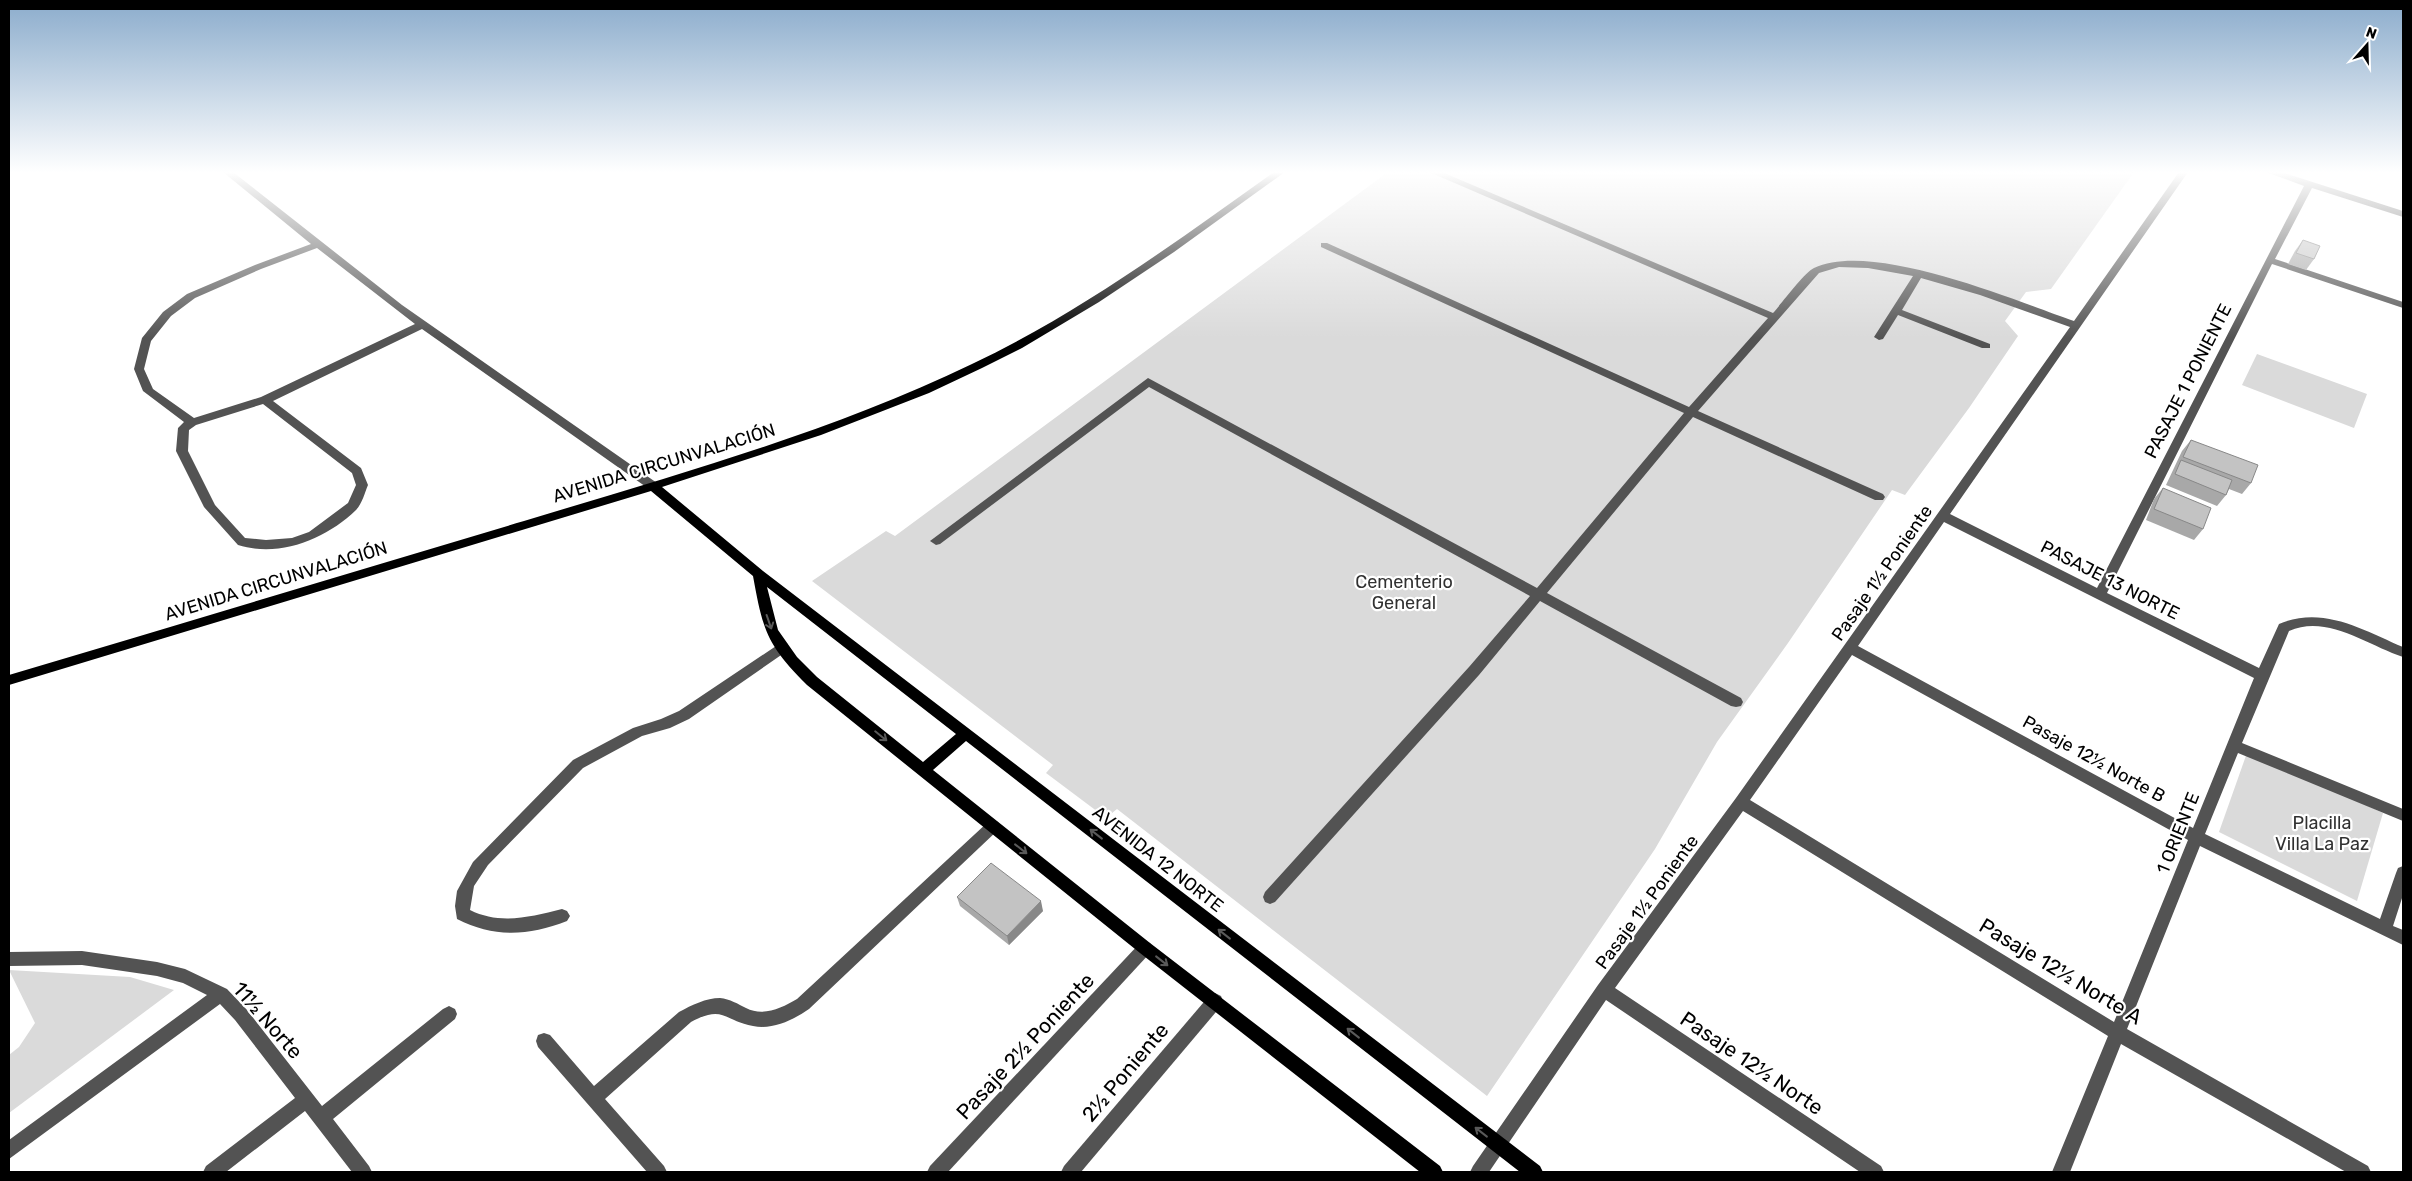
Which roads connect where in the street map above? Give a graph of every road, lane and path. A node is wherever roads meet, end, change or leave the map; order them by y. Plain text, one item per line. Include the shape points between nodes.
1 (295, 227) edge
2 (1203, 227) edge
3 (1563, 227) edge
4 (2146, 227) edge
5 (2287, 227) edge
6 (317, 245) junction
7 (1324, 245) dead end
8 (2269, 260) junction
9 (1919, 274) junction
10 (2403, 305) edge
11 (1896, 311) junction
12 (1774, 317) junction
13 (422, 324) junction
14 (2078, 326) junction
15 (1879, 337) dead end
16 (1986, 346) dead end
17 (265, 400) junction
18 (1692, 411) junction
19 (192, 422) junction
20 (653, 486) junction
21 (1879, 497) dead end
22 (1943, 516) junction
23 (936, 541) dead end
24 (759, 574) junction
25 (1538, 593) junction
26 (2101, 593) junction
27 (782, 647) junction
28 (1850, 648) junction
29 (2403, 652) edge
30 (2262, 676) junction
31 (9, 680) edge
32 (1736, 702) dead end
33 (966, 734) junction
34 (2234, 745) junction
35 (923, 770) junction
36 (1741, 802) junction
37 (2403, 815) edge
38 (993, 826) junction
39 (2196, 837) junction
40 (2403, 873) edge
41 (1270, 897) dead end
42 (562, 916) dead end
43 (2385, 928) junction
44 (2403, 938) edge
45 (1145, 948) junction
46 (9, 959) edge
47 (1604, 990) junction
48 (221, 994) junction
49 (1215, 1001) junction
50 (449, 1014) dead end
51 (2118, 1033) junction
52 (544, 1041) dead end
53 (594, 1098) junction
54 (307, 1099) junction
55 (322, 1117) junction
56 (1498, 1145) junction
57 (9, 1150) edge
58 (212, 1172) edge
59 (363, 1172) edge
60 (658, 1172) edge
61 (936, 1172) edge
62 (1070, 1172) edge
63 (1434, 1172) edge
64 (1479, 1172) edge
65 (1534, 1172) edge
66 (1875, 1172) edge
67 (2061, 1172) edge
68 (2362, 1172) edge

1 - 6 street
2 - 20 main road, AVENIDA CIRCUNVALACIÓN via 1116,288 991,360 838,425
3 - 12 street
4 - 14 street, Pasaje 1½ Poniente
5 - 8 street, PASAJE 1 PONIENTE
6 - 13 street
6 - 19 street via 258,266 191,296 167,314 146,340 138,369 148,390
7 - 18 street
8 - 10 street
8 - 26 street, PASAJE 1 PONIENTE
9 - 11 street
9 - 12 street via 1860,264 1823,266
9 - 14 street
11 - 15 street
11 - 16 street
12 - 18 street
13 - 17 street
13 - 20 street
14 - 22 street, Pasaje 1½ Poniente
17 - 19 street
17 - 19 street via 357,471 362,485 353,506 313,535 292,542 242,542 210,508 182,451 184,428
18 - 21 street
18 - 25 street
20 - 24 main road, AVENIDA 12 NORTE
20 - 31 main road, AVENIDA CIRCUNVALACIÓN
22 - 26 street, PASAJE 13 NORTE
22 - 28 street, Pasaje 1½ Poniente
23 - 25 street via 1148,382
24 -> 27 main road via 768,622
24 - 33 main road, AVENIDA 12 NORTE
25 - 32 street
25 - 41 street via 1474,671
26 - 30 street, PASAJE 13 NORTE
27 -> 35 main road via 812,681
27 - 42 street via 684,715 638,732 578,764 483,860 461,897 462,914 477,923 496,927 516,927
28 - 36 street, Pasaje 1½ Poniente
28 - 39 street, Pasaje 12½ Norte B
29 - 30 street, 1 ORIENTE via 2338,626 2301,620 2284,628
30 - 34 street, 1 ORIENTE
33 - 35 main road
56 -> 33 main road, AVENIDA 12 NORTE
34 - 37 street
34 - 39 street, 1 ORIENTE
35 - 38 main road
36 - 47 street, Pasaje 1½ Poniente
36 - 51 street, Pasaje 12½ Norte A
38 -> 45 main road
38 - 53 street via 793,1011 769,1019 746,1016 728,1007 696,1010 685,1016
39 - 43 street, Pasaje 12½ Norte B
39 - 51 street, 1 ORIENTE
40 - 43 street
43 - 44 street, Pasaje 12½ Norte B
45 -> 49 main road
45 - 61 street, Pasaje 2½ Poniente
46 - 48 street, 11½ Norte via 82,958 134,964 184,976
47 - 56 street, Pasaje 1½ Poniente
47 - 66 street, Pasaje 12½ Norte
48 - 54 street, 11½ Norte
48 - 57 street
49 - 62 street, 2½ Poniente
49 - 63 main road
50 - 55 street
51 - 67 street, 1 ORIENTE
51 - 68 street, Pasaje 12½ Norte A
52 - 53 street
53 - 60 street
54 - 55 street, 11½ Norte
54 - 58 street
55 - 59 street, 11½ Norte
56 - 64 street, Pasaje 1½ Poniente
56 - 65 main road, AVENIDA 12 NORTE

